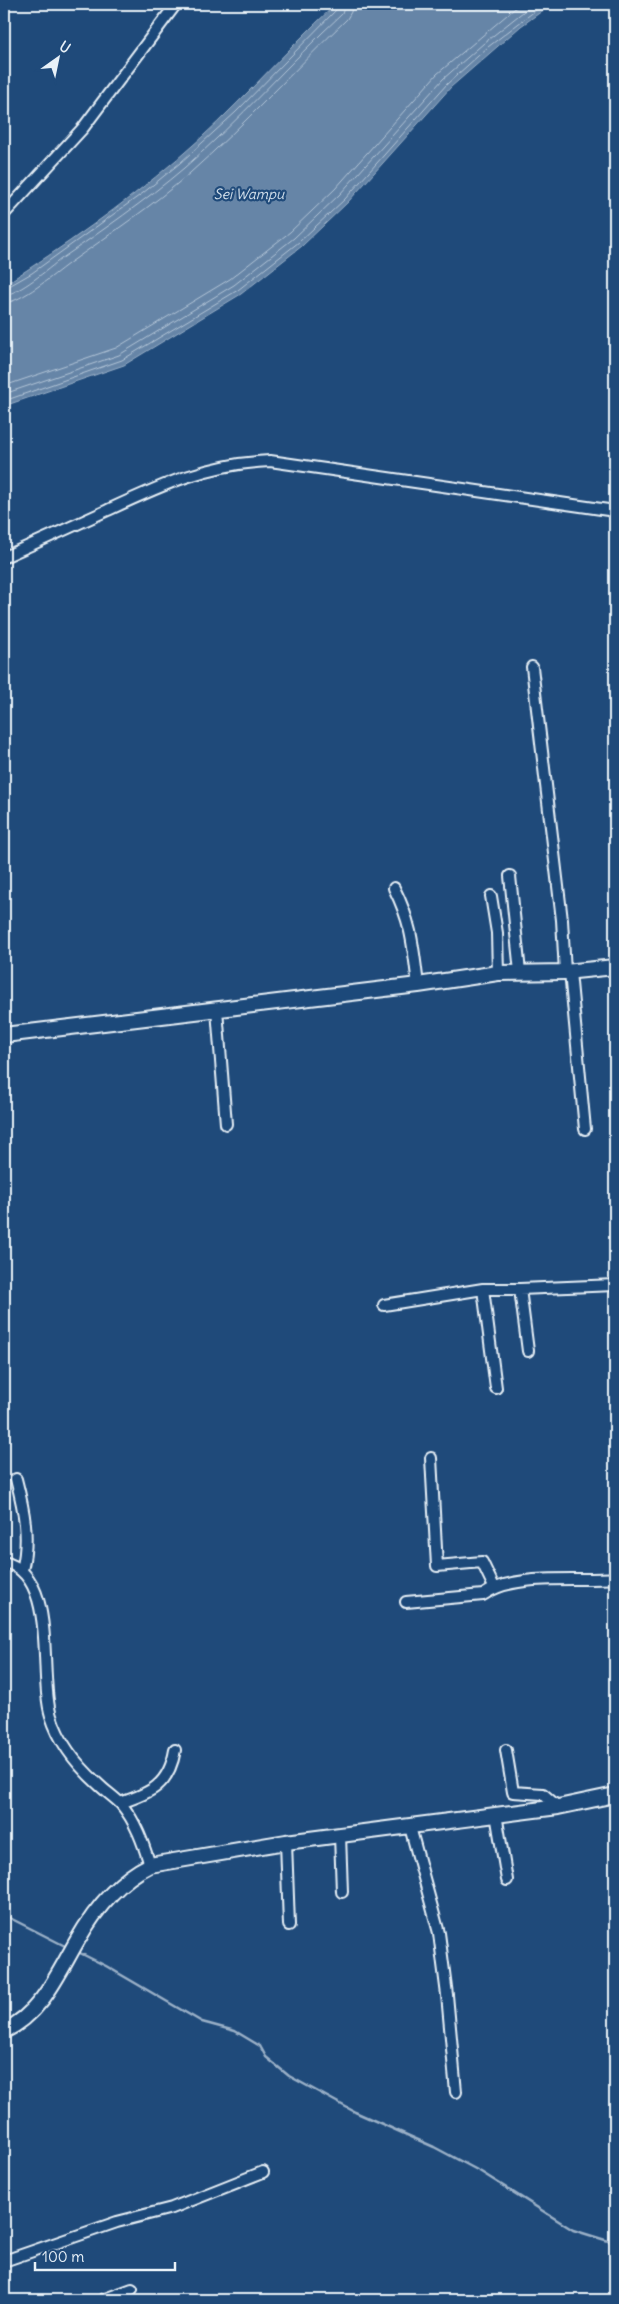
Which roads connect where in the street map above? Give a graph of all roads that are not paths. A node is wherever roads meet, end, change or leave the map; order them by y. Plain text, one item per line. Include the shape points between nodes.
1 (176, 4) edge
2 (4, 214) edge
3 (615, 511) edge
4 (4, 557) edge
5 (532, 667) dead end
6 (510, 876) dead end
7 (394, 888) dead end
8 (491, 896) dead end
9 (615, 967) edge
10 (520, 972) junction
11 (567, 972) junction
12 (498, 973) junction
13 (418, 985) junction
14 (217, 1010) junction
15 (4, 1035) edge
16 (226, 1124) dead end
17 (585, 1129) dead end
18 (615, 1285) edge
19 (483, 1289) junction
20 (520, 1290) junction
21 (384, 1305) dead end
22 (528, 1351) dead end
23 (496, 1388) dead end
24 (431, 1458) dead end
25 (16, 1479) dead end
26 (4, 1562) edge
27 (22, 1570) junction
28 (615, 1578) edge
29 (494, 1587) junction
30 (406, 1602) dead end
31 (175, 1750) dead end
32 (506, 1750) dead end
33 (615, 1795) edge
34 (120, 1803) junction
35 (558, 1807) junction
36 (496, 1814) junction
37 (410, 1827) junction
38 (340, 1835) junction
39 (286, 1842) junction
40 (150, 1865) junction
41 (507, 1880) dead end
42 (342, 1892) dead end
43 (289, 1925) dead end
44 (4, 2031) edge
45 (456, 2092) dead end
46 (264, 2172) dead end
47 (4, 2261) edge
48 (132, 2289) dead end
49 (102, 2300) edge

1 - 2 street via 84,128
3 - 4 street via 270,462 239,463 170,482
5 - 11 street
6 - 10 street
7 - 13 street via 411,928
8 - 12 street via 497,933
9 - 11 street
10 - 11 street
10 - 12 street
11 - 17 street
12 - 13 street
13 - 14 street
14 - 15 street
14 - 16 street
18 - 20 street
19 - 20 street
19 - 21 street
19 - 23 street
20 - 22 street
24 - 29 street via 437,1566 482,1562
25 - 27 street via 26,1523
26 - 27 street
27 - 34 street via 33,1586 39,1609 46,1651 48,1700 57,1730 78,1763
28 - 29 street via 541,1580
29 - 30 street via 483,1595
31 - 34 street via 173,1763 162,1782 138,1797
32 - 35 street via 513,1792 543,1794
33 - 35 street
34 - 40 street via 136,1827
35 - 36 street
36 - 37 street
36 - 41 street
37 - 38 street
37 - 45 street via 439,1934
38 - 39 street
38 - 42 street
39 - 40 street
39 - 43 street
40 - 44 street via 134,1873 112,1894 78,1939 42,2000
46 - 47 street via 172,2208 117,2222
48 - 49 street

